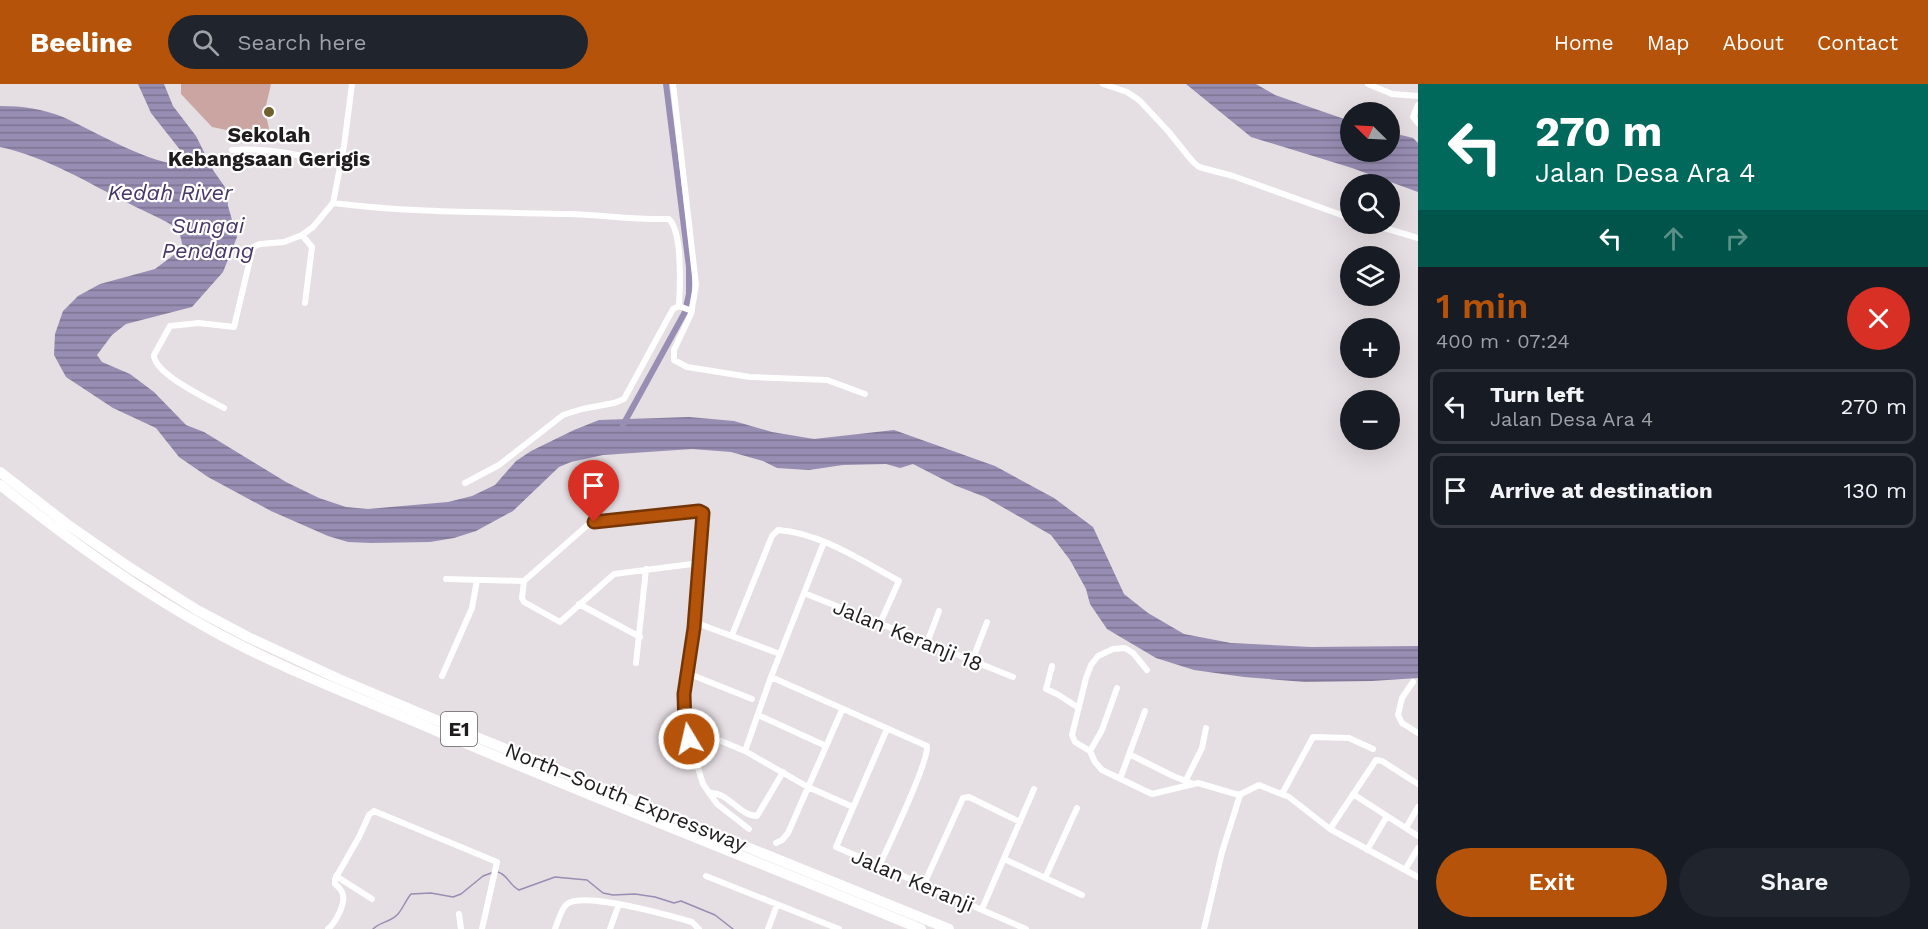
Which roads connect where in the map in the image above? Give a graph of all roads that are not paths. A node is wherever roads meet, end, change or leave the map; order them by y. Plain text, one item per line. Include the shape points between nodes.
1 (352, 84) edge
2 (673, 84) edge
3 (1103, 84) edge
4 (1368, 84) edge
5 (1418, 96) edge
6 (1418, 105) edge
7 (1418, 123) edge
8 (232, 150) dead end
9 (340, 165) junction
10 (333, 204) junction
11 (1340, 214) edge
12 (1400, 233) edge
13 (302, 235) junction
14 (1418, 238) edge
15 (305, 303) dead end
16 (685, 308) junction
17 (865, 394) dead end
18 (224, 408) dead end
19 (0, 472) edge
20 (465, 483) dead end
21 (0, 485) edge
22 (824, 542) junction
23 (700, 563) junction
24 (646, 569) junction
25 (446, 579) dead end
26 (477, 580) junction
27 (524, 581) junction
28 (804, 592) junction
29 (579, 604) junction
30 (939, 611) dead end
31 (694, 622) junction
32 (987, 622) dead end
33 (880, 623) junction
34 (732, 635) junction
35 (640, 637) junction
36 (927, 643) junction
37 (780, 654) junction
38 (972, 661) junction
39 (636, 663) dead end
40 (1052, 666) dead end
41 (1147, 670) dead end
42 (687, 673) junction
43 (442, 676) dead end
44 (1012, 677) dead end
45 (771, 678) junction
46 (1413, 682) dead end
47 (1117, 688) dead end
48 (752, 699) dead end
49 (1079, 708) junction
50 (842, 710) junction
51 (1145, 711) dead end
52 (758, 715) junction
53 (685, 726) junction
54 (1206, 728) dead end
55 (887, 729) junction
56 (1418, 733) edge
57 (826, 746) junction
58 (1373, 749) dead end
59 (745, 751) junction
60 (1090, 751) junction
61 (1129, 754) junction
62 (783, 772) junction
63 (1120, 779) junction
64 (1189, 781) junction
65 (1418, 784) edge
66 (808, 787) junction
67 (1034, 789) dead end
68 (709, 793) junction
69 (1282, 794) junction
70 (1353, 794) junction
71 (1240, 795) junction
72 (853, 807) junction
73 (1418, 807) edge
74 (1077, 808) dead end
75 (1387, 816) junction
76 (1020, 822) junction
77 (1406, 828) junction
78 (1330, 829) junction
79 (749, 830) dead end
80 (1418, 836) edge
81 (776, 843) dead end
82 (1418, 848) edge
83 (1366, 850) junction
84 (1004, 859) junction
85 (879, 866) junction
86 (1405, 870) junction
87 (336, 876) junction
88 (706, 876) dead end
89 (1418, 877) edge
90 (1045, 878) junction
91 (924, 884) junction
92 (1082, 895) dead end
93 (372, 899) dead end
94 (620, 904) junction
95 (777, 905) junction
96 (982, 909) junction
97 (459, 914) dead end
98 (328, 929) edge
99 (461, 929) edge
100 (482, 929) edge
101 (555, 929) edge
102 (610, 929) edge
103 (699, 929) edge
104 (768, 929) edge
105 (839, 929) edge
106 (921, 929) edge
107 (949, 929) edge
108 (1026, 929) edge
109 (1204, 929) edge

1 - 9 street
2 - 16 street via 696,275 696,292
3 - 11 street via 1139,100 1199,167
4 - 5 street via 1392,94
6 - 7 street via 1413,117
8 - 9 street via 300,155
9 - 10 street
10 - 13 street
10 - 16 street via 669,219 673,222
12 - 14 street
13 - 15 street via 312,247
13 - 18 street via 253,247 234,327 199,323 170,326 154,355 163,372
16 - 17 street via 673,357 678,363 750,377 820,379
16 - 20 street via 675,307 624,399 563,415 499,465
19 - 107 highway, North–South Expressway / E1 via 122,562 248,637 484,740
21 - 106 highway, North–South Expressway / E1 via 121,574 237,644 488,753
22 - 28 street
22 - 33 street via 899,581
22 - 34 street via 800,533 776,531
23 - 24 street
23 - 27 street via 704,516 699,511 591,522
23 - 31 street
24 - 29 street via 614,574
24 - 35 street
25 - 26 street
26 - 27 street
26 - 43 street via 472,608
27 - 29 street via 524,602 560,622
28 - 33 street, Jalan Keranji 18
28 - 37 street
29 - 35 street
30 - 36 street
31 - 34 street
31 - 42 street
32 - 38 street
33 - 36 street, Jalan Keranji 18
34 - 37 street
35 - 39 street
36 - 38 street, Jalan Keranji 18
37 - 45 street
38 - 44 street, Jalan Keranji 18
40 - 49 street via 1046,689
41 - 49 street via 1128,649 1118,647 1103,652 1088,671
42 - 48 street
42 - 53 street via 683,699
45 - 50 street
45 - 52 street
46 - 56 street via 1402,698 1398,716
47 - 60 street
49 - 60 street via 1072,737
50 - 55 street
50 - 57 street
51 - 61 street
52 - 57 street
52 - 59 street
53 - 59 street
53 - 68 street
54 - 64 street
55 - 72 street
55 - 85 street via 927,746 928,750
57 - 66 street
58 - 69 street via 1349,738 1313,736
59 - 62 street
60 - 63 street via 1097,766
61 - 63 street
61 - 64 street
62 - 66 street
62 - 68 street via 757,816 749,815 720,794
63 - 64 street via 1152,794
64 - 71 street
65 - 70 street via 1378,760
66 - 72 street
66 - 81 street via 788,833
67 - 76 street
68 - 79 street
69 - 71 street via 1257,785
69 - 78 street
70 - 75 street
70 - 78 street
71 - 109 street
72 - 85 street, Jalan Keranji via 837,848
73 - 77 street
74 - 90 street
75 - 77 street
75 - 83 street
76 - 84 street
76 - 91 street via 969,797 962,800
77 - 80 street
78 - 83 street
82 - 86 street
83 - 86 street
84 - 90 street
84 - 96 street
85 - 91 street, Jalan Keranji
86 - 89 street
87 - 93 street
87 - 98 street via 335,884 343,899
87 - 100 street via 374,811 494,860 496,872
88 - 95 street
90 - 92 street
91 - 96 street, Jalan Keranji
94 - 101 street via 574,900 565,906
94 - 102 street
94 - 103 street via 692,922
95 - 104 street
95 - 105 street
96 - 108 street, Jalan Keranji
97 - 99 street

